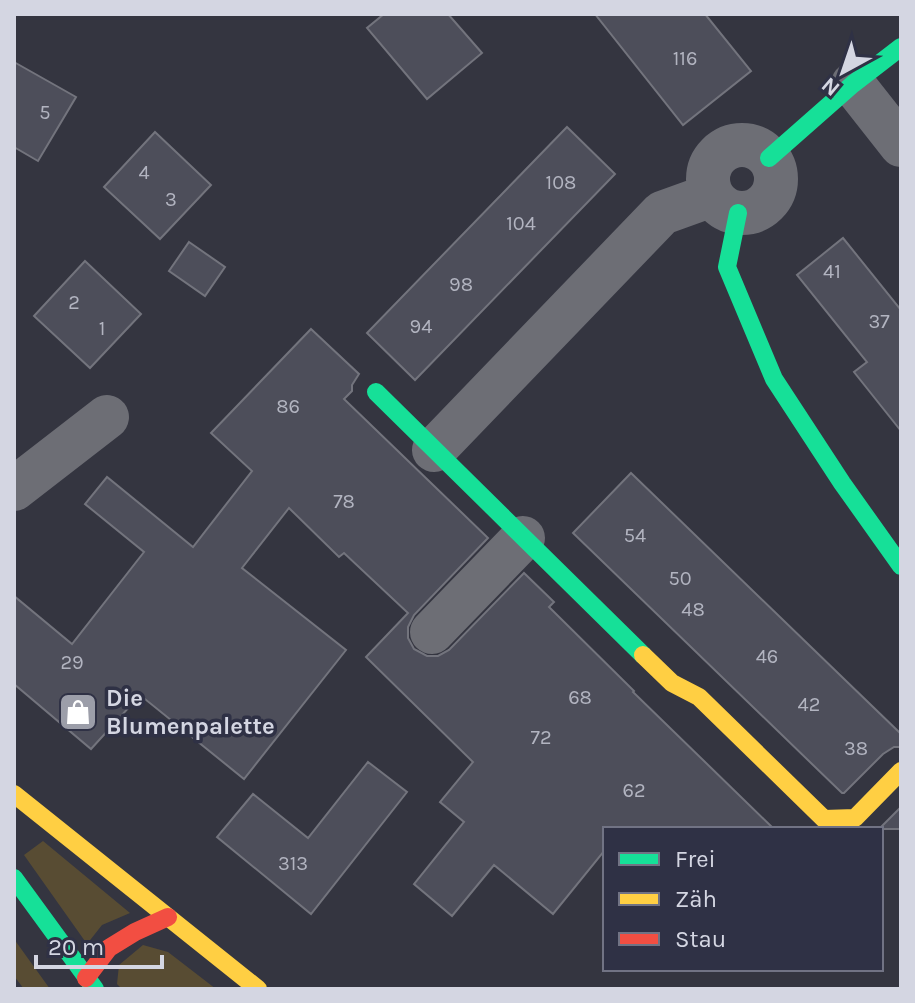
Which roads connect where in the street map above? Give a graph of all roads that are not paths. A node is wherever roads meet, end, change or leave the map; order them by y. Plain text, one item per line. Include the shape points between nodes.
1 (901, 47) edge
2 (853, 84) junction
3 (901, 145) edge
4 (769, 158) joint
5 (725, 204) junction
6 (376, 392) dead end
7 (107, 417) dead end
8 (434, 450) junction
9 (14, 489) edge
10 (523, 538) junction
11 (901, 566) edge
12 (432, 632) dead end
13 (901, 771) edge
14 (14, 794) edge
15 (819, 824) edge
16 (14, 878) edge
17 (168, 917) junction
18 (90, 984) edge
19 (258, 989) edge

1 - 2 street
2 - 3 street
2 - 4 street
4 - 5 street via 776,176 772,196 757,209
5 - 8 street via 662,213
5 - 11 street via 727,267 774,379
6 - 8 street
7 - 9 street
8 - 10 street
10 - 12 street
10 - 15 street via 672,683 699,697
13 - 15 street via 855,818
14 - 17 street
16 - 18 street
17 - 18 street via 109,948
17 - 19 street

